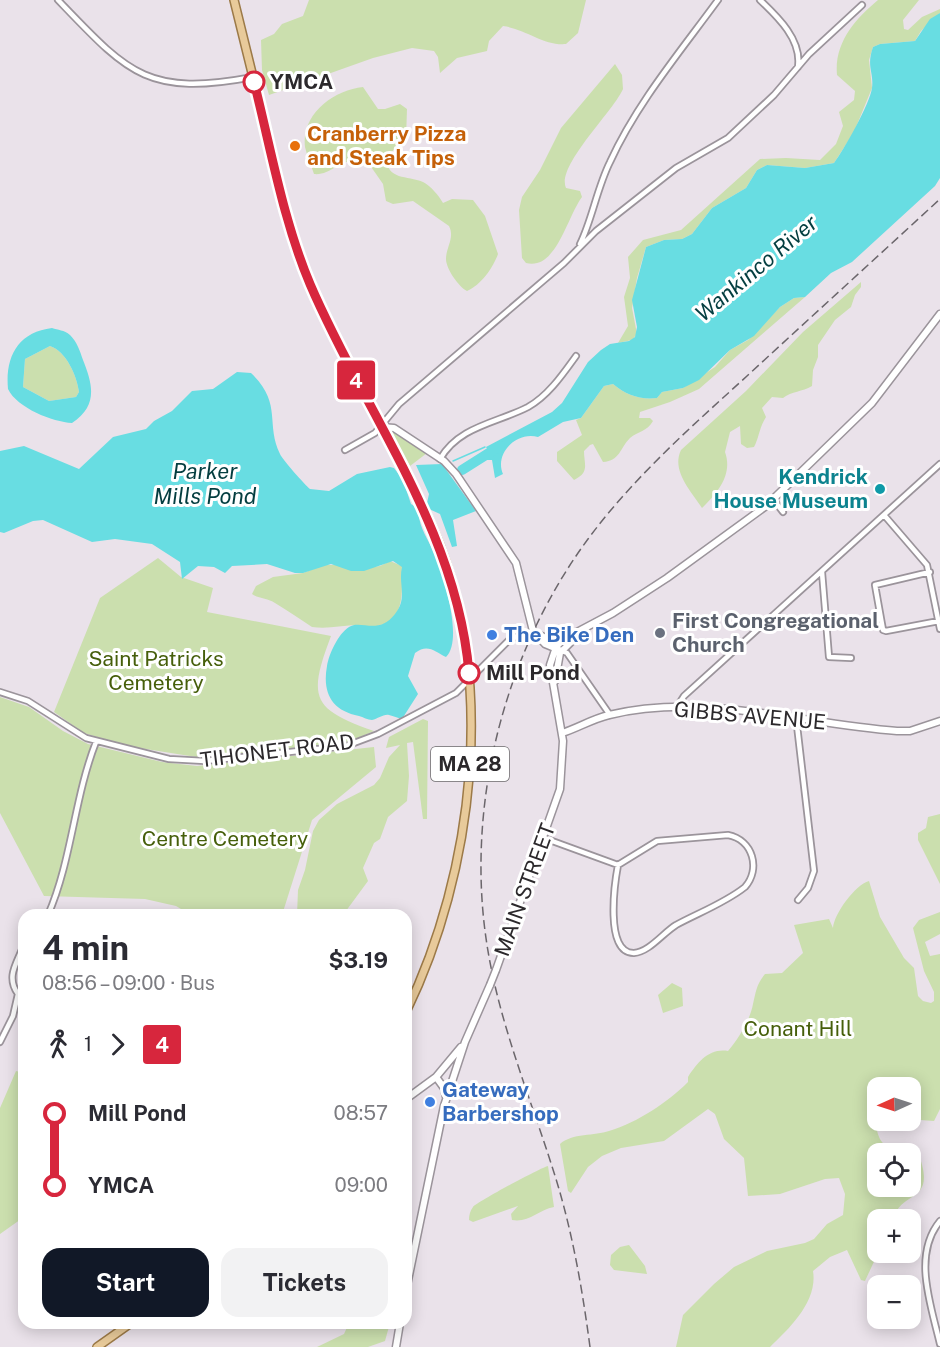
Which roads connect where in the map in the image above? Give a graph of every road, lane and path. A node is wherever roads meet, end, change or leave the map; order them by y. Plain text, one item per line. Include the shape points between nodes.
1 (58, 0) edge
2 (234, 0) edge
3 (717, 0) edge
4 (760, 0) edge
5 (862, 5) dead end
6 (798, 66) junction
7 (253, 77) junction
8 (577, 249) junction
9 (940, 314) edge
10 (576, 356) dead end
11 (381, 427) junction
12 (345, 450) dead end
13 (440, 459) junction
14 (940, 464) edge
15 (773, 499) junction
16 (783, 512) dead end
17 (884, 515) junction
18 (822, 572) junction
19 (930, 572) junction
20 (939, 621) edge
21 (940, 629) edge
22 (533, 632) junction
23 (557, 648) junction
24 (851, 658) dead end
25 (470, 680) junction
26 (0, 692) edge
27 (677, 707) junction
28 (610, 715) junction
29 (796, 716) junction
30 (940, 722) edge
31 (562, 734) junction
32 (96, 742) junction
33 (544, 838) junction
34 (618, 865) junction
35 (798, 900) dead end
36 (50, 909) edge
37 (18, 958) edge
38 (18, 994) edge
39 (18, 994) edge
40 (412, 997) edge
41 (0, 1042) edge
42 (465, 1042) junction
43 (438, 1074) junction
44 (449, 1088) junction
45 (412, 1094) edge
46 (446, 1099) junction
47 (940, 1221) edge
48 (412, 1261) edge
49 (122, 1329) edge
50 (399, 1329) edge
51 (940, 1344) edge
52 (97, 1347) edge
53 (396, 1347) edge

1 - 7 street via 117,58 151,78 192,85
2 - 7 main road, MA 28
3 - 8 street via 671,62 615,151
4 - 6 street via 792,39
5 - 6 street
6 - 8 street via 774,95 728,138 669,174
7 - 11 main road, MA 28 via 296,249
8 - 11 street via 399,404
9 - 15 main road via 872,403
10 - 13 street via 554,386 535,402 467,433 448,445
11 - 12 street
11 - 13 main road via 394,428
11 - 25 main road, MA 28 via 426,513 450,575
13 - 22 main road via 456,474 516,563
14 - 17 street
15 - 16 street
15 - 23 main road via 667,578
17 - 18 street
17 - 19 street
18 - 24 street via 829,657
18 - 27 street via 684,696
19 - 20 street
19 - 20 street via 874,585 883,630
20 - 21 street
22 - 23 main road via 549,647
22 - 25 street, TIHONET ROAD via 510,639
23 - 28 street via 567,653
23 - 31 main road, MAIN STREET via 555,685
25 - 32 street, TIHONET ROAD via 447,698 346,746 192,761 136,753
25 - 40 main road, MA 28 via 470,762 453,877 435,940
26 - 32 street, TIHONET ROAD via 28,701
27 - 28 main road, GIBBS AVENUE
27 - 29 main road, GIBBS AVENUE
28 - 31 main road, GIBBS AVENUE
29 - 30 main road, GIBBS AVENUE via 897,731
29 - 35 street via 814,871
31 - 33 main road, MAIN STREET via 560,789
32 - 36 street via 62,879
33 - 34 street
33 - 42 main road, MAIN STREET, bridge
34 - 34 street via 614,922 623,949 634,953 669,929 739,892 749,882 753,858 747,845 728,835 657,841
37 - 39 street via 11,975
38 - 41 street
42 - 43 main road
42 - 44 main road, MAIN STREET
43 - 44 main road via 449,1079
43 - 45 main road
43 - 46 main road
44 - 46 main road, MAIN STREET
46 - 48 main road, MAIN STREET
47 - 51 street via 932,1230 925,1256 925,1274
49 - 52 main road
50 - 53 main road

